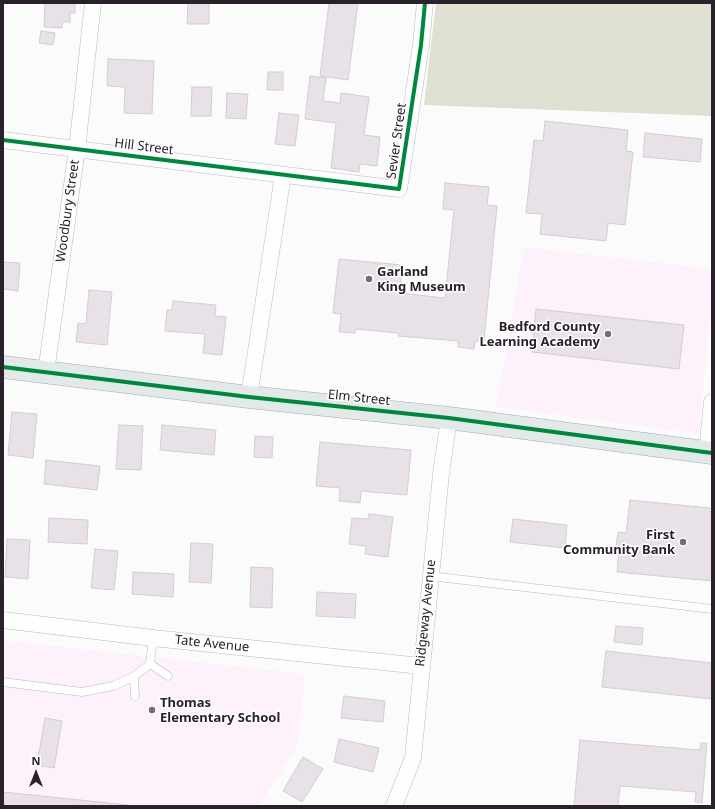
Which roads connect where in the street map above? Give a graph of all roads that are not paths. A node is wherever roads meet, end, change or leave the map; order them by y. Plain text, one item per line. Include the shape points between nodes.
1 (93, 3) edge
2 (425, 3) edge
3 (3, 140) edge
4 (77, 149) junction
5 (283, 175) junction
6 (3, 367) edge
7 (46, 372) junction
8 (249, 396) junction
9 (712, 402) edge
10 (449, 418) junction
11 (710, 453) edge
12 (430, 576) junction
13 (712, 609) edge
14 (3, 620) edge
15 (152, 638) junction
16 (150, 664) junction
17 (421, 666) junction
18 (168, 676) dead end
19 (134, 677) junction
20 (3, 682) edge
21 (135, 696) dead end
22 (394, 806) edge

1 - 4 street, Woodbury Street
2 - 5 street, Sevier Street via 400,189
3 - 4 street, Hill Street
4 - 5 street, Hill Street
4 - 7 street, Woodbury Street
5 - 8 street
6 - 7 main road, Elm Street
7 - 8 main road, Elm Street
8 - 10 main road, Elm Street
9 - 11 street
10 - 11 main road, Elm Street
10 - 12 street, Ridgeway Avenue via 440,474
12 - 13 lane
12 - 17 street, Ridgeway Avenue
14 - 15 street, Tate Avenue
15 - 16 lane
15 - 17 street, Tate Avenue
16 - 18 lane
16 - 19 lane
17 - 22 street, Ridgeway Avenue via 413,758
19 - 20 lane via 113,686 82,692
19 - 21 lane

